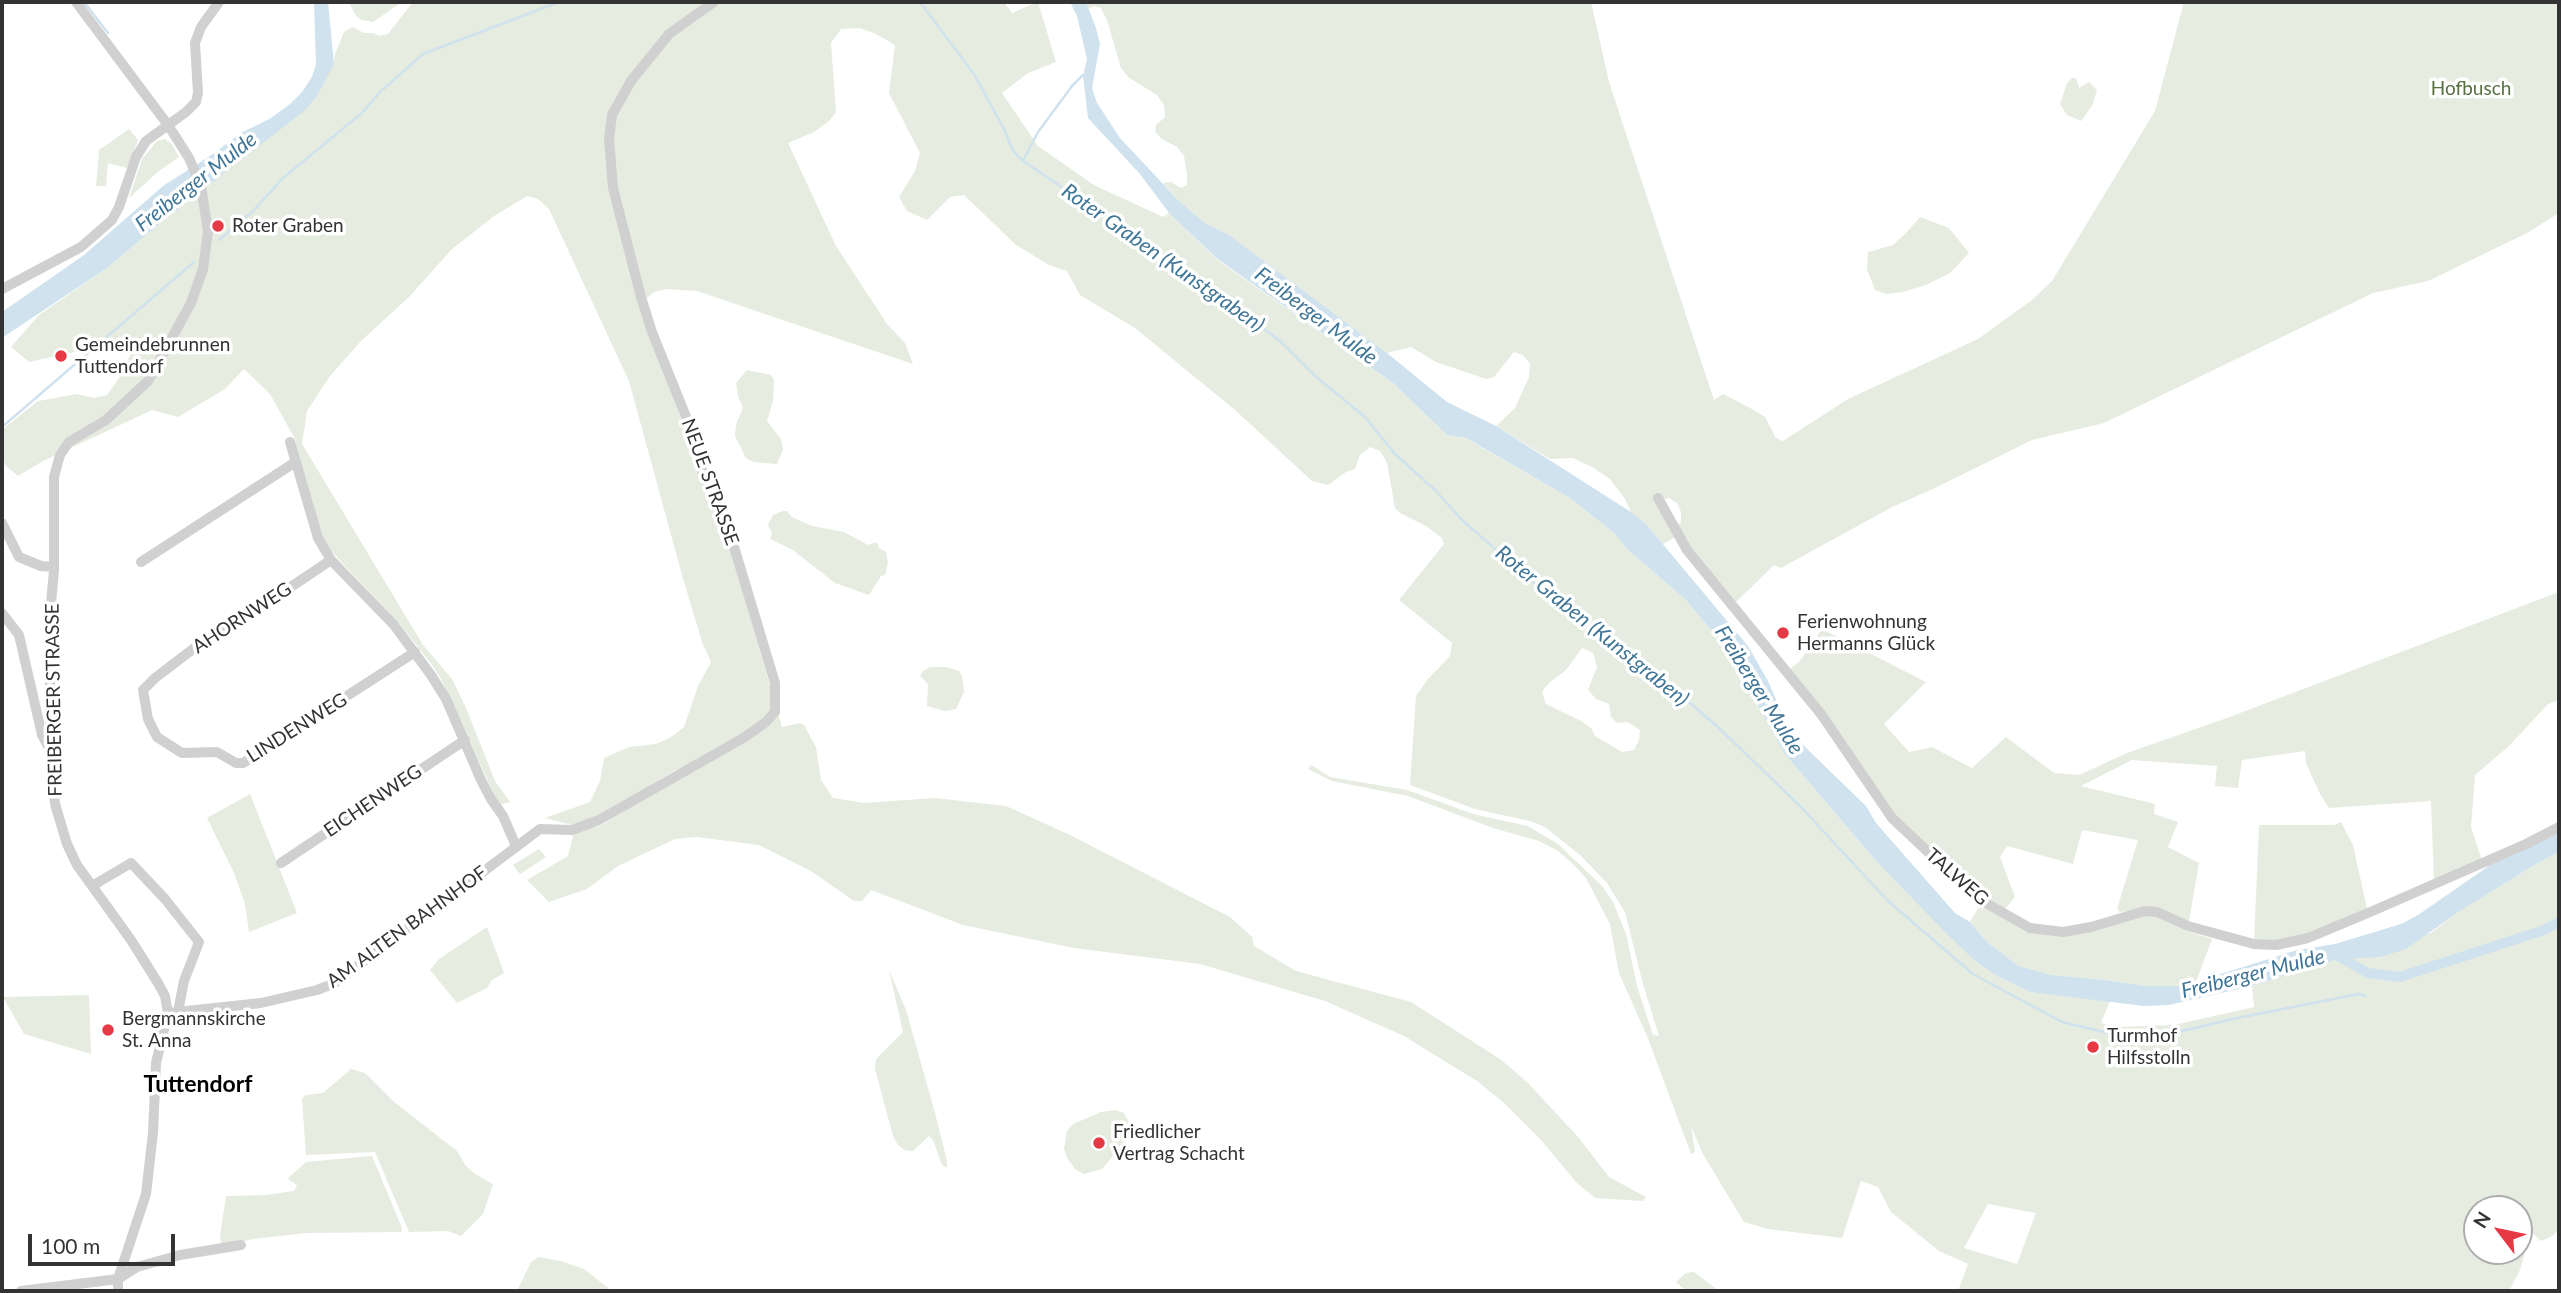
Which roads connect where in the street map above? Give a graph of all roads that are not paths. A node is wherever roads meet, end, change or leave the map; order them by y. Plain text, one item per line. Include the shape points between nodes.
1 (76, 2) edge
2 (219, 2) edge
3 (714, 2) edge
4 (168, 125) junction
5 (2, 289) edge
6 (289, 442) dead end
7 (294, 463) junction
8 (1658, 498) dead end
9 (2, 523) edge
10 (331, 560) junction
11 (141, 562) dead end
12 (54, 567) junction
13 (2, 612) edge
14 (415, 652) junction
15 (155, 678) joint
16 (465, 740) junction
17 (50, 751) junction
18 (2559, 827) edge
19 (516, 846) junction
20 (281, 863) dead end
21 (92, 886) junction
22 (173, 1013) junction
23 (241, 1245) dead end
24 (118, 1279) junction
25 (21, 1291) edge
26 (118, 1291) edge

1 - 4 street, FREIBERGER STRASSE
2 - 4 street via 195,43 196,102
3 - 19 street, NEUE STRASSE via 668,34 631,81 612,116 613,188 652,332 733,542 775,683 775,712 745,737 599,820 572,830 540,829
4 - 5 street via 136,156 112,219 81,247
4 - 12 street, FREIBERGER STRASSE via 201,186 208,231 203,269 191,303 148,381 106,420 69,442 60,455 54,477
6 - 7 street
7 - 10 street via 318,537
7 - 11 street
8 - 18 street, TALWEG via 1687,550 1821,714 1892,818 1977,898 2030,928 2063,932 2145,911 2254,944 2276,945 2308,938 2368,913
9 - 12 street via 19,556
10 - 14 street
10 - 15 street, AHORNWEG
12 - 17 street, FREIBERGER STRASSE
13 - 17 street via 19,635 42,735
14 - 15 street, LINDENWEG via 243,763 217,752 182,753 157,737 143,690
14 - 16 street via 446,699
16 - 19 street
16 - 20 street, EICHENWEG
17 - 21 street, FREIBERGER STRASSE via 55,804 67,844
19 - 22 street, AM ALTEN BAHNHOF via 335,983 261,1003
21 - 22 street, FREIBERGER STRASSE via 131,940
21 - 22 street via 131,863 199,942
22 - 24 street via 156,1063 146,1194
23 - 24 street via 180,1255 137,1267
24 - 25 street
24 - 26 street

